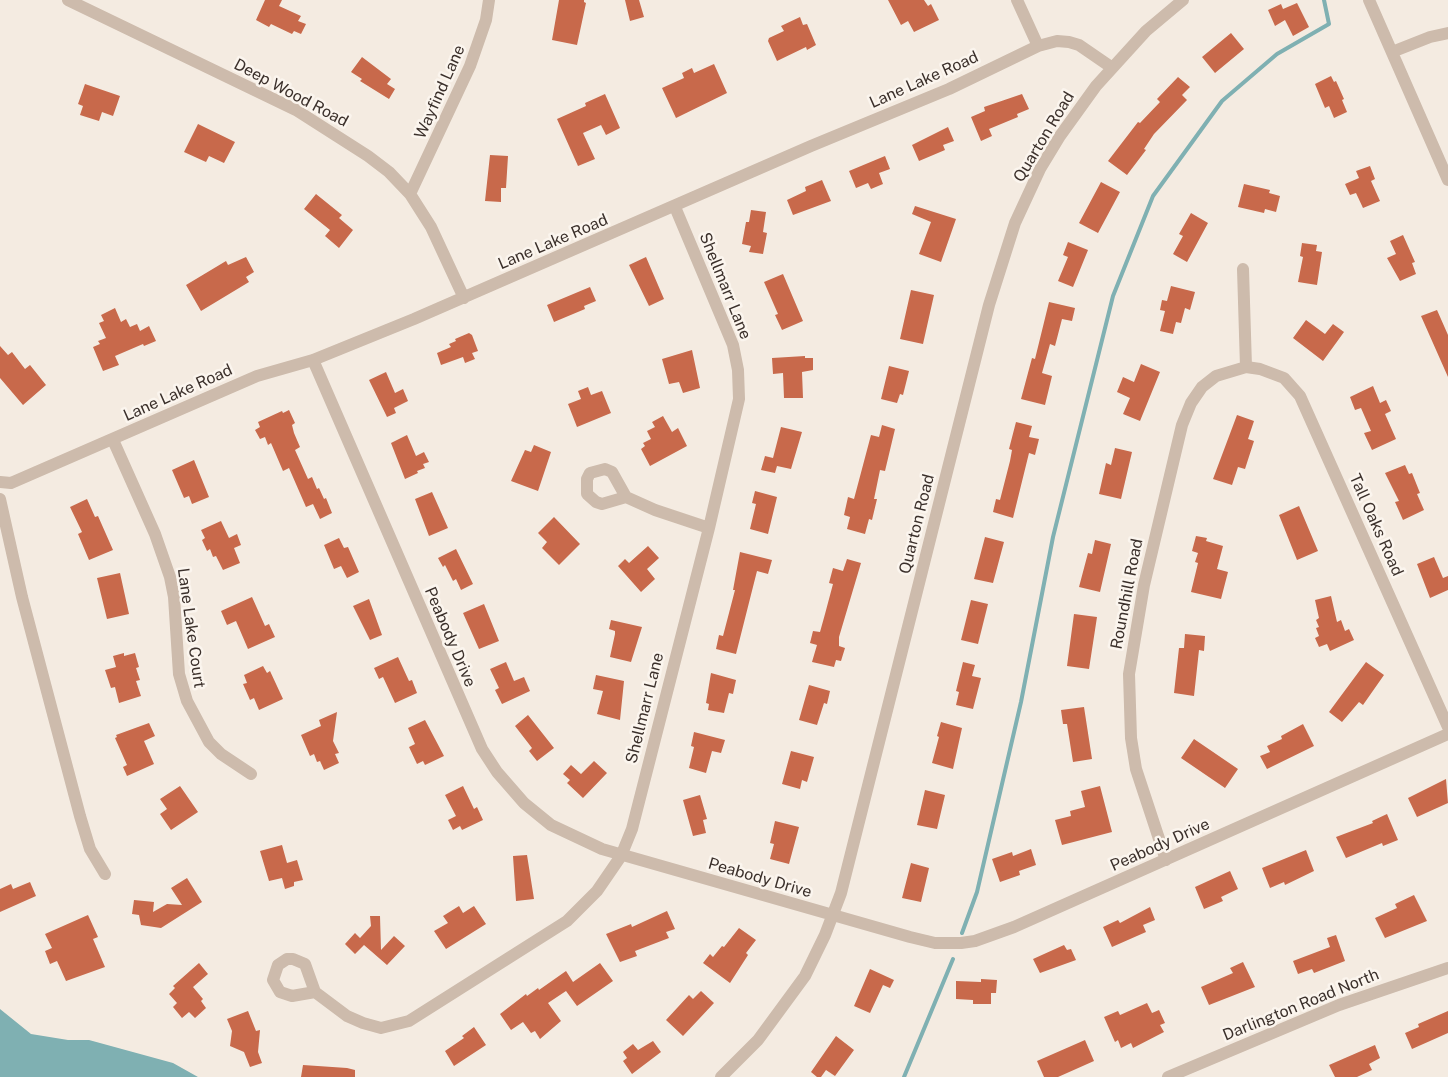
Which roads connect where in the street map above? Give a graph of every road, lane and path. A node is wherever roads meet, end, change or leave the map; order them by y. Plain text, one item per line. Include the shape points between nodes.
1 (68, 0) edge
2 (489, 0) edge
3 (1017, 0) edge
4 (1183, 0) edge
5 (1369, 0) edge
6 (1448, 33) edge
7 (1038, 46) junction
8 (1392, 52) junction
9 (1111, 67) junction
10 (1444, 162) edge
11 (1448, 180) edge
12 (410, 194) junction
13 (675, 207) junction
14 (1244, 269) dead end
15 (464, 298) junction
16 (313, 360) junction
17 (1246, 367) junction
18 (113, 440) junction
19 (1, 483) edge
20 (626, 497) dead end
21 (0, 499) edge
22 (709, 528) junction
23 (1448, 727) edge
24 (1448, 734) edge
25 (250, 774) dead end
26 (621, 856) junction
27 (1166, 860) junction
28 (105, 874) dead end
29 (833, 916) junction
30 (1448, 968) edge
31 (315, 992) dead end
32 (721, 1077) edge
33 (1168, 1077) edge

1 - 12 street, Deep Wood Road via 296,110 368,156
2 - 12 street, Wayfind Lane via 486,20 470,66
3 - 7 street
4 - 9 street, Quarton Road via 1146,31
5 - 8 street
6 - 8 street
7 - 9 street, Lane Lake Road via 1068,42
7 - 13 street, Lane Lake Road via 949,89
8 - 10 street
9 - 29 street, Quarton Road via 1077,111 1040,169 1005,249 858,832
10 - 11 street
12 - 15 street, Deep Wood Road via 431,227
13 - 15 street, Lane Lake Road
13 - 22 street, Shellmarr Lane via 727,327 738,370 739,399
14 - 17 street
15 - 16 street, Lane Lake Road
16 - 18 street, Lane Lake Road via 257,376
16 - 26 street, Peabody Drive via 482,749 511,790 540,817 586,843
17 - 23 street, Tall Oaks Road via 1284,378 1300,396
17 - 27 street, Roundhill Road via 1216,376 1202,387 1191,403 1182,425 1136,620 1128,674 1131,738 1141,787
18 - 19 street, Lane Lake Road via 11,483
18 - 25 street, Lane Lake Court via 155,534 170,577 179,674 186,701 209,742
19 - 21 street, Lane Lake Road
20 - 22 street
21 - 28 street, Lane Lake Road via 22,597 80,816 90,848
22 - 26 street, Shellmarr Lane via 632,829
24 - 27 street, Peabody Drive
26 - 29 street, Peabody Drive
26 - 31 street, Shellmarr Lane via 597,891 567,921 409,1021 381,1028 363,1024
27 - 29 street, Peabody Drive via 975,941 936,943
29 - 32 street, Quarton Road via 795,991 758,1040
30 - 33 street, Darlington Road North via 1339,1005

